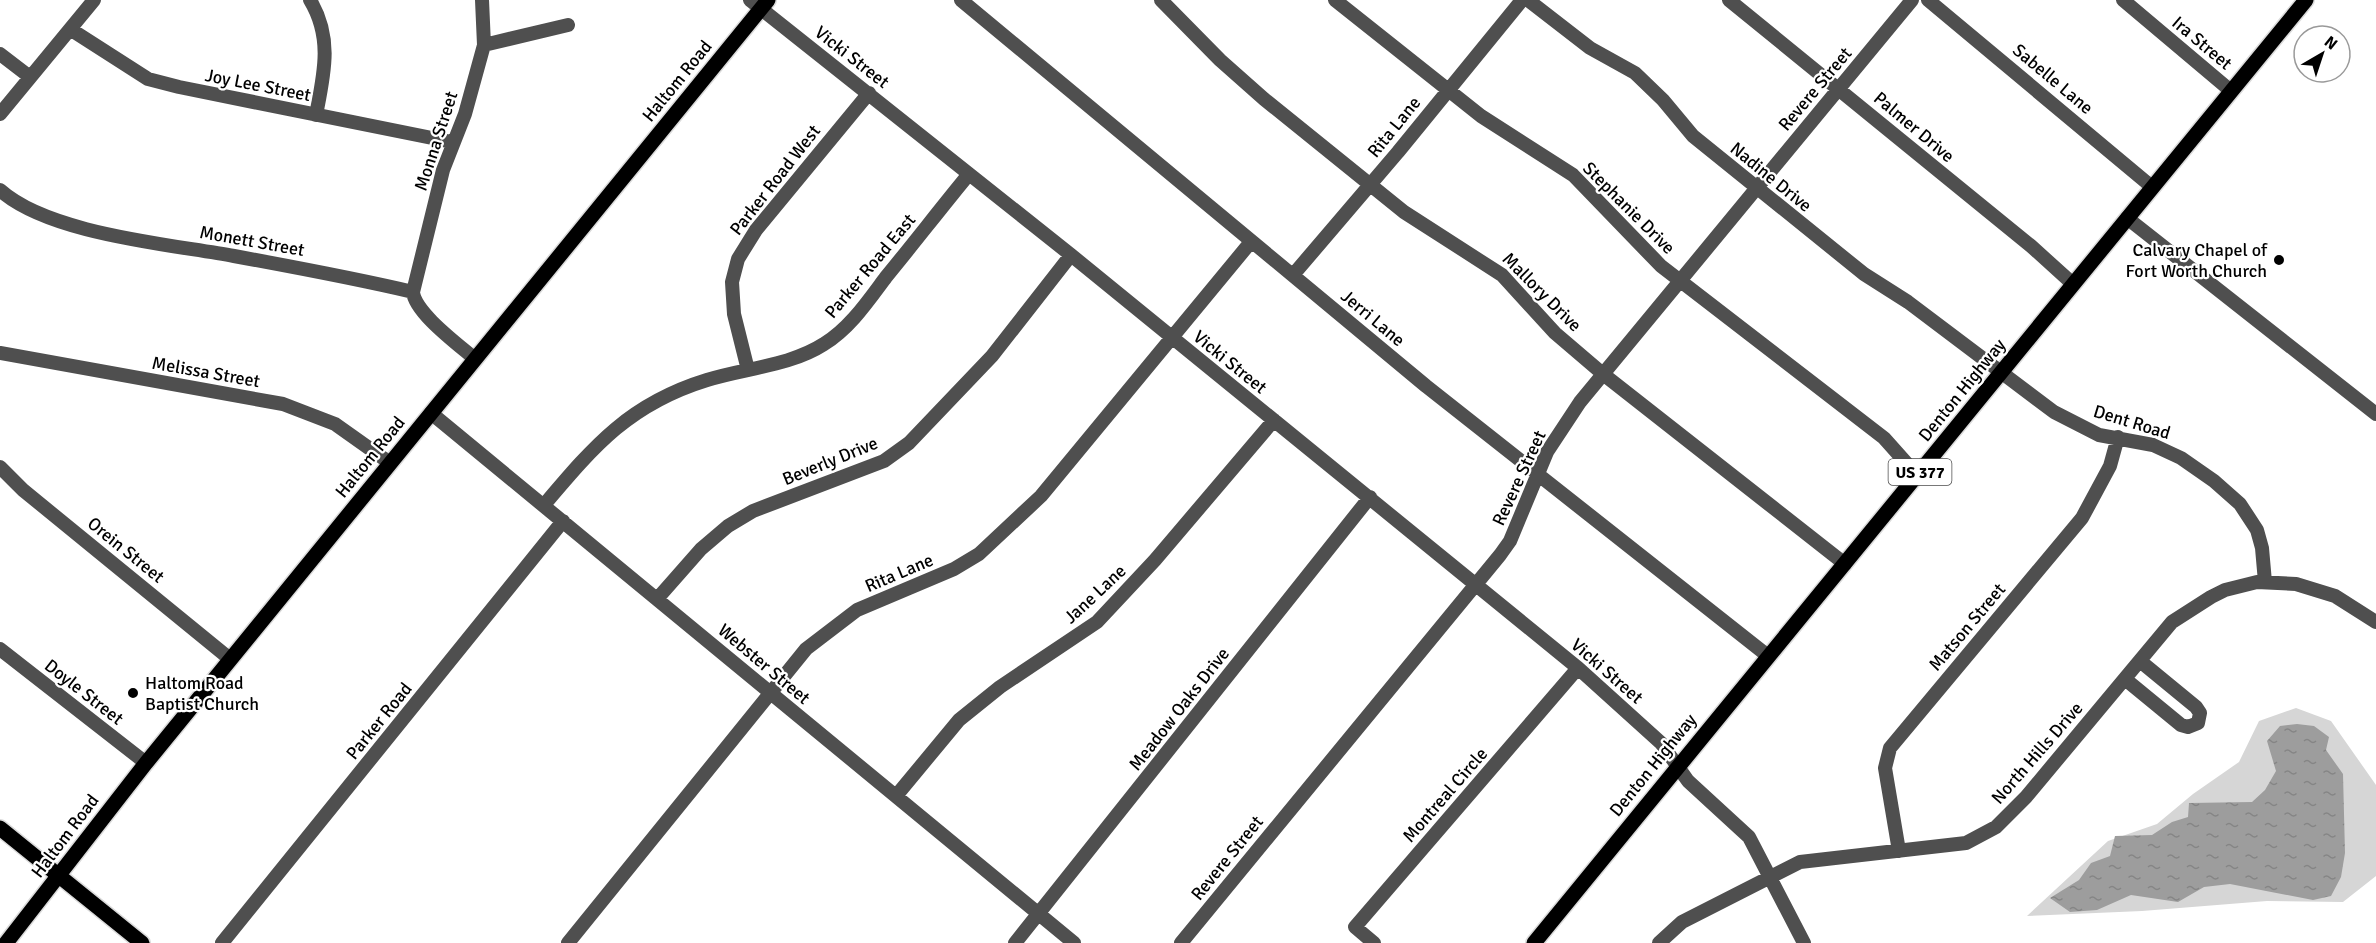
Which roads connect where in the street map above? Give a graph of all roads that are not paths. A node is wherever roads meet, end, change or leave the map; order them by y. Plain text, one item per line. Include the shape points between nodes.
1 (94, 0) edge
2 (310, 0) edge
3 (482, 0) edge
4 (961, 0) edge
5 (1161, 0) edge
6 (1335, 0) edge
7 (1521, 0) edge
8 (1528, 0) edge
9 (1729, 0) edge
10 (1911, 0) edge
11 (1928, 0) edge
12 (2123, 0) edge
13 (2306, 0) edge
14 (760, 3) edge
15 (568, 25) dead end
16 (70, 29) junction
17 (484, 45) junction
18 (0, 54) edge
19 (30, 77) junction
20 (1839, 88) junction
21 (1448, 90) junction
22 (2231, 91) junction
23 (869, 93) junction
24 (0, 114) edge
25 (316, 115) junction
26 (452, 142) junction
27 (969, 174) junction
28 (1371, 184) junction
29 (2152, 187) junction
30 (1756, 188) junction
31 (0, 190) edge
32 (2127, 218) junction
33 (1250, 243) junction
34 (1071, 255) junction
35 (1293, 275) junction
36 (1680, 280) junction
37 (2073, 284) junction
38 (413, 292) junction
39 (1172, 338) junction
40 (0, 353) edge
41 (476, 359) junction
42 (748, 370) junction
43 (2001, 373) junction
44 (1603, 374) junction
45 (431, 413) junction
46 (2376, 414) edge
47 (1274, 420) junction
48 (2118, 437) junction
49 (390, 463) junction
50 (0, 467) edge
51 (1917, 475) junction
52 (1538, 476) junction
53 (1370, 497) junction
54 (544, 505) junction
55 (563, 521) junction
56 (1845, 564) junction
57 (2265, 582) junction
58 (1474, 585) junction
59 (657, 599) junction
60 (2376, 622) edge
61 (0, 650) edge
62 (1768, 656) junction
63 (230, 659) junction
64 (2140, 661) junction
65 (1578, 668) junction
66 (2125, 679) junction
67 (771, 692) junction
68 (146, 763) junction
69 (1677, 765) junction
70 (896, 796) junction
71 (0, 828) edge
72 (1899, 851) junction
73 (1770, 875) junction
74 (60, 876) junction
75 (1039, 914) junction
76 (6, 943) edge
77 (142, 943) edge
78 (222, 943) edge
79 (568, 943) edge
80 (1015, 943) edge
81 (1074, 943) edge
82 (1181, 943) edge
83 (1374, 943) edge
84 (1534, 943) edge
85 (1659, 943) edge
86 (1804, 943) edge

1 - 16 street
2 - 25 street via 322,24 326,50
3 - 17 street, Monna Street
4 - 33 street, Jerri Lane
5 - 28 street, Mallory Drive via 1264,99
6 - 21 street, Stephanie Drive
7 - 21 street, Rita Lane
8 - 30 street, Nadine Drive via 1590,48 1635,73 1693,136
9 - 20 street, Palmer Drive
10 - 20 street, Revere Street
11 - 29 street, Sabelle Lane
12 - 22 street, Ira Street
13 - 22 main road, Denton Highway / US 377
14 - 23 street, Vicki Street
14 - 41 main road, Haltom Road
15 - 17 street
16 - 19 street
16 - 25 street, Joy Lee Street via 148,79
17 - 26 street, Monna Street via 465,114
18 - 19 street
19 - 24 street
20 - 30 street, Revere Street
20 - 37 street, Palmer Drive
21 - 28 street, Rita Lane
21 - 36 street, Stephanie Drive via 1510,136 1573,175 1636,242
22 - 29 main road, Denton Highway / US 377
23 - 27 street, Vicki Street
23 - 42 street, Parker Road West via 756,230 738,259 732,282 734,314
25 - 26 street, Joy Lee Street
26 - 38 street, Monna Street
27 - 34 street, Vicki Street
27 - 42 street, Parker Road East via 846,326 827,343 807,354
28 - 35 street, Rita Lane
28 - 44 street, Mallory Drive via 1404,213 1502,275 1555,333
29 - 32 main road, Denton Highway / US 377
30 - 36 street, Revere Street
30 - 43 street, Nadine Drive via 1864,274 1908,302
31 - 38 street, Monett Street via 24,209 65,222
32 - 37 main road, Denton Highway / US 377
32 - 46 street
33 - 35 street, Jerri Lane
33 - 39 street, Rita Lane
34 - 39 street, Vicki Street
34 - 59 street, Beverly Drive via 992,356 909,443 875,465 753,511 728,526 701,549
35 - 52 street, Jerri Lane
36 - 44 street, Revere Street
36 - 51 street, Stephanie Drive via 1884,438
37 - 43 main road, Denton Highway / US 377
38 - 41 street via 416,302 434,322
39 - 47 street, Vicki Street
39 - 67 street, Rita Lane via 1041,496 980,554 843,618 806,649
40 - 49 street, Melissa Street via 283,404 335,424
41 - 45 main road, Haltom Road
42 - 54 street via 687,387 618,424
43 - 48 street, Dent Road via 2054,412 2099,435
43 - 51 main road, Denton Highway / US 377
44 - 52 street, Revere Street via 1553,444
44 - 56 street, Mallory Drive
45 - 49 main road, Haltom Road
45 - 54 street, Webster Street
47 - 53 street, Vicki Street
47 - 70 street, Jane Lane via 1097,622 1000,687 959,720
48 - 57 street, Dent Road via 2153,445 2181,458 2229,493 2257,530
48 - 72 street, Matson Street via 2110,466 2082,518 1890,748 1885,768
49 - 63 main road, Haltom Road
50 - 63 street, Orein Street
51 - 56 main road, Denton Highway / US 377
52 - 58 street, Revere Street via 1510,541
52 - 62 street, Jerri Lane
53 - 58 street, Vicki Street
53 - 75 street, Meadow Oaks Drive
54 - 55 street, Webster Street
55 - 59 street, Webster Street
55 - 78 street, Parker Road
56 - 62 main road, Denton Highway / US 377
57 - 60 street, North Hills Drive via 2296,584 2335,596
57 - 64 street, North Hills Drive via 2225,590 2185,612
58 - 65 street, Vicki Street
58 - 82 street, Revere Street
59 - 67 street, Webster Street
61 - 68 street, Doyle Street
62 - 69 main road, Denton Highway / US 377
63 - 68 main road, Haltom Road
64 - 66 street, North Hills Drive
64 - 66 street via 2196,707 2200,713 2198,723 2181,725
65 - 69 street, Vicki Street via 1661,743
65 - 83 street, Montreal Circle via 1355,927
66 - 72 street, North Hills Drive via 1996,827 1966,843
67 - 70 street, Webster Street
67 - 79 street, Rita Lane
68 - 74 main road, Haltom Road
69 - 73 street, Vicki Street via 1688,781 1749,837
69 - 84 main road, Denton Highway / US 377
70 - 75 street, Webster Street
71 - 74 main road
72 - 73 street, North Hills Drive via 1800,862
73 - 85 street, North Hills Drive via 1682,922
73 - 86 street, Vicki Street
74 - 76 main road, Haltom Road
74 - 77 main road
75 - 80 street, Meadow Oaks Drive
75 - 81 street, Webster Street

